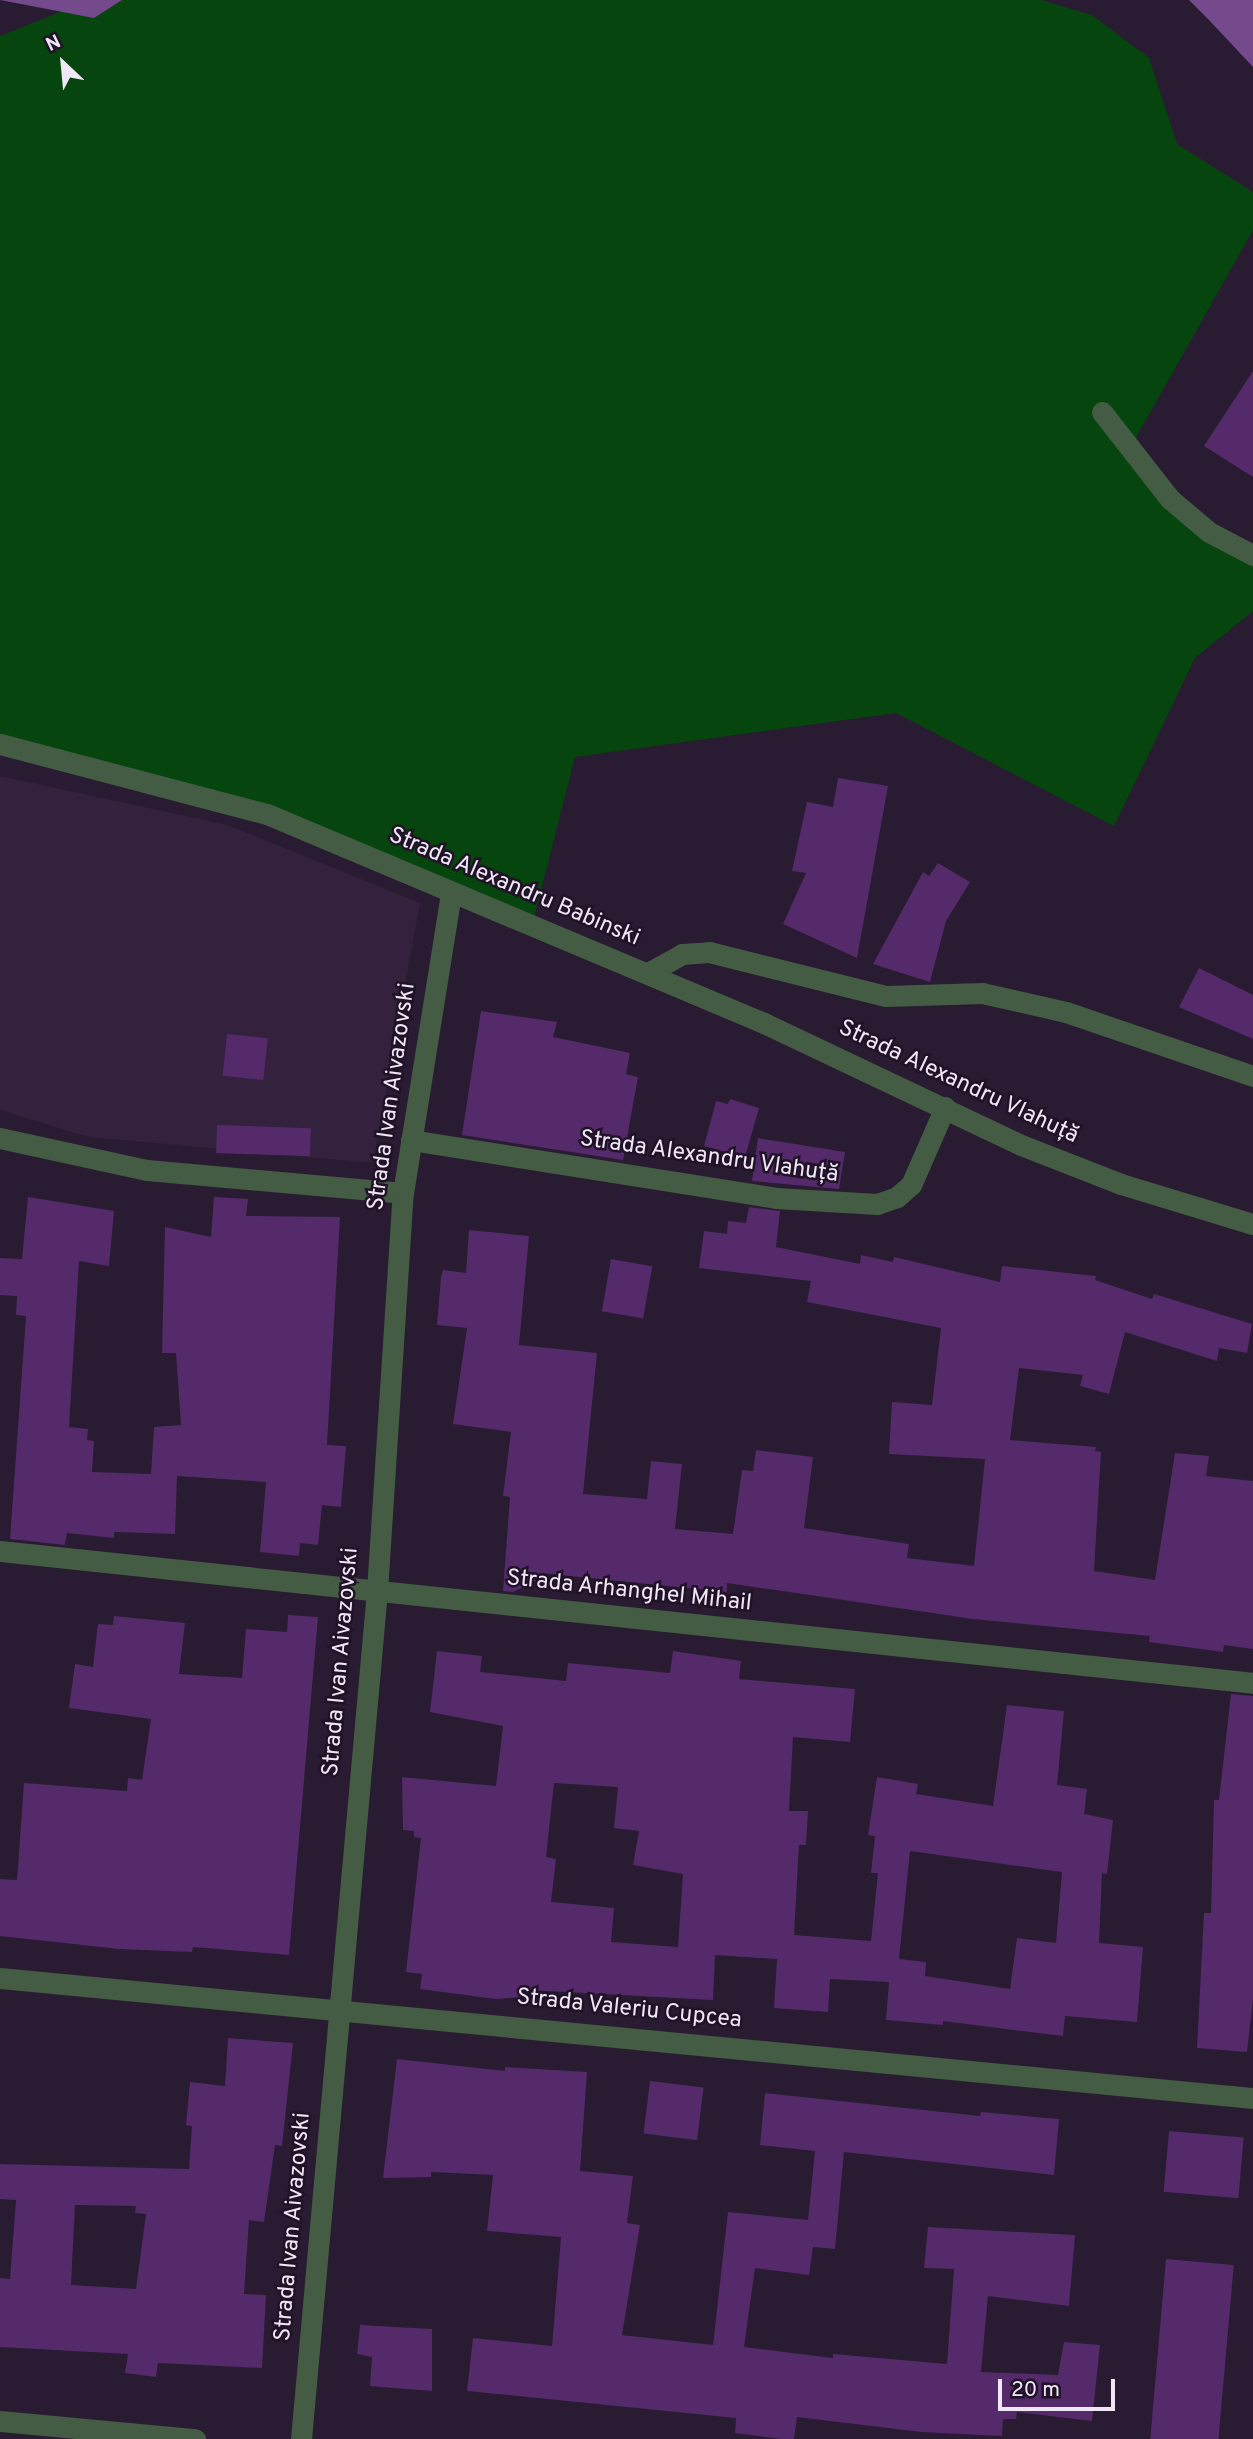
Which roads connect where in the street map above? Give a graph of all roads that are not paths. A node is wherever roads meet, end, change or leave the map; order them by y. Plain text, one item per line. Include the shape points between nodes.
1 (1102, 412) dead end
2 (1253, 555) edge
3 (0, 744) edge
4 (451, 893) junction
5 (648, 973) junction
6 (1253, 1076) edge
7 (945, 1107) junction
8 (0, 1138) edge
9 (411, 1140) junction
10 (402, 1193) junction
11 (1253, 1224) edge
12 (0, 1551) edge
13 (377, 1591) junction
14 (1253, 1683) edge
15 (0, 1978) edge
16 (339, 2008) junction
17 (1253, 2098) edge
18 (0, 2421) edge
19 (195, 2439) edge
20 (301, 2439) edge

1 - 2 street via 1170,499 1209,532
3 - 4 street, Strada Alexandru Babinski via 267,814
4 - 5 street, Strada Alexandru Babinski
4 - 9 street, Strada Ivan Aivazovski
5 - 6 street, Strada Alexandru Babinski via 682,954 709,952 886,996 982,993 1066,1012
5 - 7 street, Strada Аlexandru Vlahuță
7 - 9 street, Strada Alexandru Vlahuță via 911,1185 897,1197 877,1204 776,1198
7 - 11 street, Strada Аlexandru Vlahuță via 1072,1166
8 - 10 street via 147,1170
9 - 10 street, Strada Ivan Aivazovski
10 - 13 street, Strada Ivan Aivazovski
12 - 13 street, Strada Arhanghel Mihail
13 - 14 street, Strada Arhanghel Mihail
13 - 16 street, Strada Ivan Aivazovski
15 - 16 street, Strada Valeriu Cupcea
16 - 17 street, Strada Valeriu Cupcea
16 - 20 street, Strada Ivan Aivazovski
18 - 19 street

